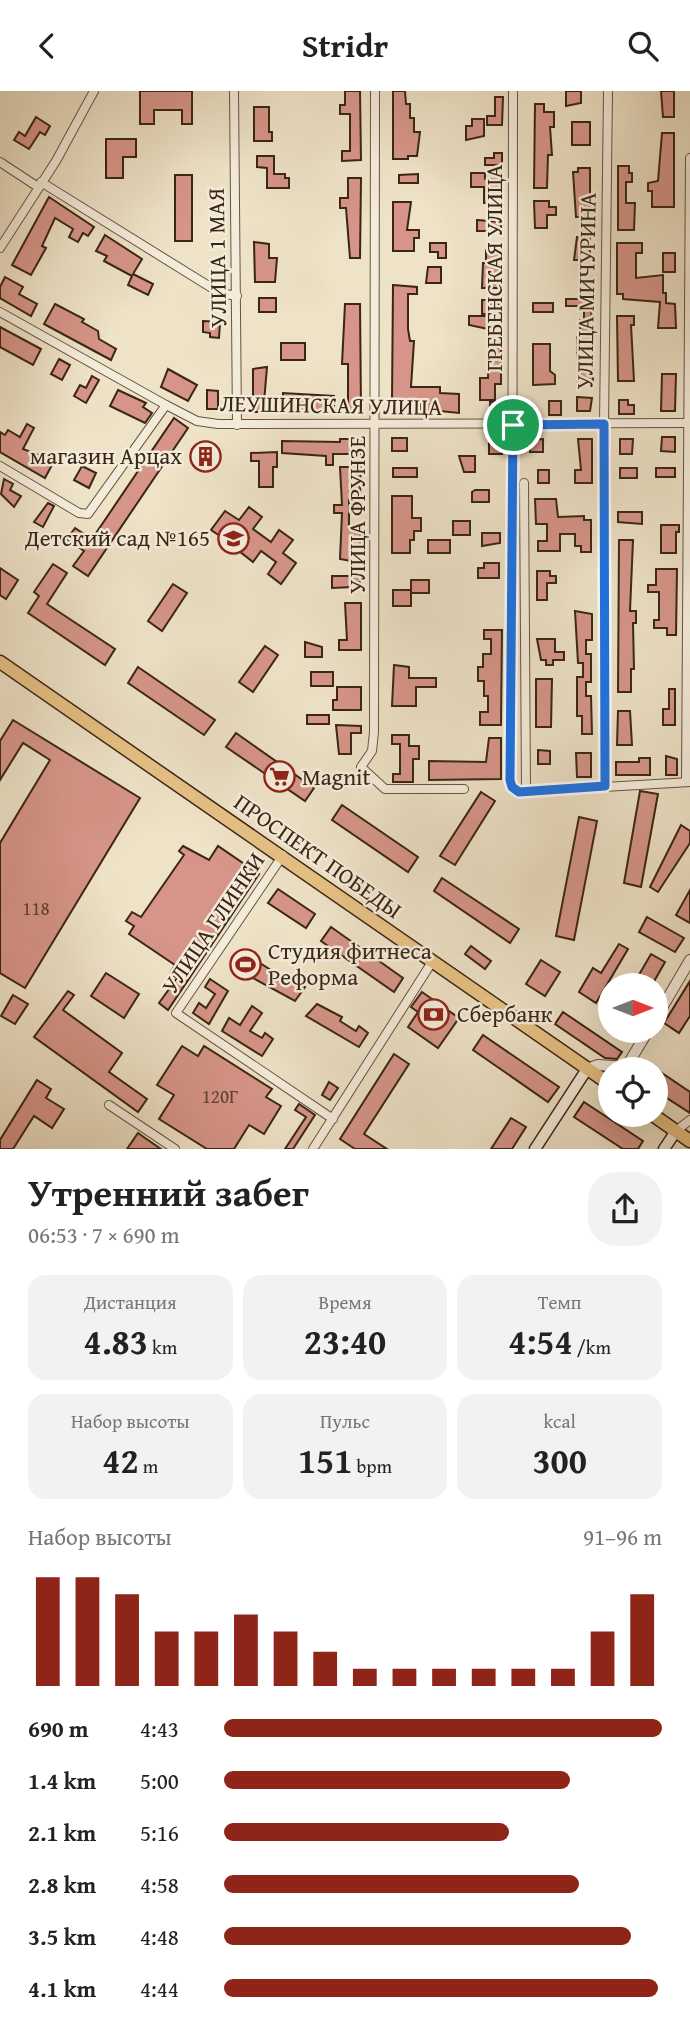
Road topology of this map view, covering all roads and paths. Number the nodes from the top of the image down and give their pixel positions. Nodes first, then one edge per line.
1 (94, 91) edge
2 (234, 91) edge
3 (375, 91) edge
4 (513, 91) edge
5 (608, 91) edge
6 (690, 158) edge
7 (0, 162) edge
8 (40, 184) junction
9 (0, 248) edge
10 (237, 296) junction
11 (0, 312) edge
12 (166, 405) junction
13 (689, 423) edge
14 (604, 424) junction
15 (237, 425) junction
16 (513, 425) junction
17 (377, 426) junction
18 (0, 465) edge
19 (524, 483) dead end
20 (0, 662) edge
21 (688, 782) edge
22 (605, 786) junction
23 (464, 789) dead end
24 (526, 792) junction
25 (283, 855) junction
26 (690, 960) edge
27 (432, 962) junction
28 (668, 998) edge
29 (598, 1066) edge
30 (587, 1069) junction
31 (598, 1076) edge
32 (109, 1105) dead end
33 (332, 1119) junction
34 (690, 1120) edge
35 (668, 1125) edge
36 (676, 1131) junction
37 (690, 1141) edge
38 (175, 1149) edge
39 (313, 1149) edge
40 (535, 1149) edge
41 (664, 1149) edge

1 - 8 street
2 - 10 street, УЛИЦА 1 МАЯ
3 - 17 street, УЛИЦА ФРУНЗЕ
4 - 16 street, ГРЕБЕНСКАЯ УЛИЦА
5 - 14 street, УЛИЦА МИЧУРИНА
6 - 13 street
7 - 8 street
8 - 9 street
8 - 10 street
10 - 15 street, УЛИЦА 1 МАЯ
11 - 12 street, ЛЕУШИНСКАЯ УЛИЦА
12 - 15 street, ЛЕУШИНСКАЯ УЛИЦА
12 - 18 street
13 - 14 street, ЛЕУШИНСКАЯ УЛИЦА
13 - 21 street
14 - 16 street, ЛЕУШИНСКАЯ УЛИЦА
14 - 22 street, УЛИЦА МИЧУРИНА
15 - 17 street, ЛЕУШИНСКАЯ УЛИЦА
16 - 17 street, ЛЕУШИНСКАЯ УЛИЦА
16 - 24 street, ГРЕБЕНСКАЯ УЛИЦА
17 - 23 street, УЛИЦА ФРУНЗЕ
19 - 24 street
20 - 25 main road, ПРОСПЕКТ ПОБЕДЫ
21 - 22 street
22 - 24 street
25 - 27 main road, ПРОСПЕКТ ПОБЕДЫ
25 - 33 street, УЛИЦА ГЛИНКИ
26 - 28 street
27 - 30 main road, ПРОСПЕКТ ПОБЕДЫ
27 - 33 street
29 - 30 street
30 - 31 main road, ПРОСПЕКТ ПОБЕДЫ
30 - 40 main road
32 - 38 street
33 - 39 street
34 - 36 street
35 - 36 main road
36 - 37 main road
36 - 41 main road

